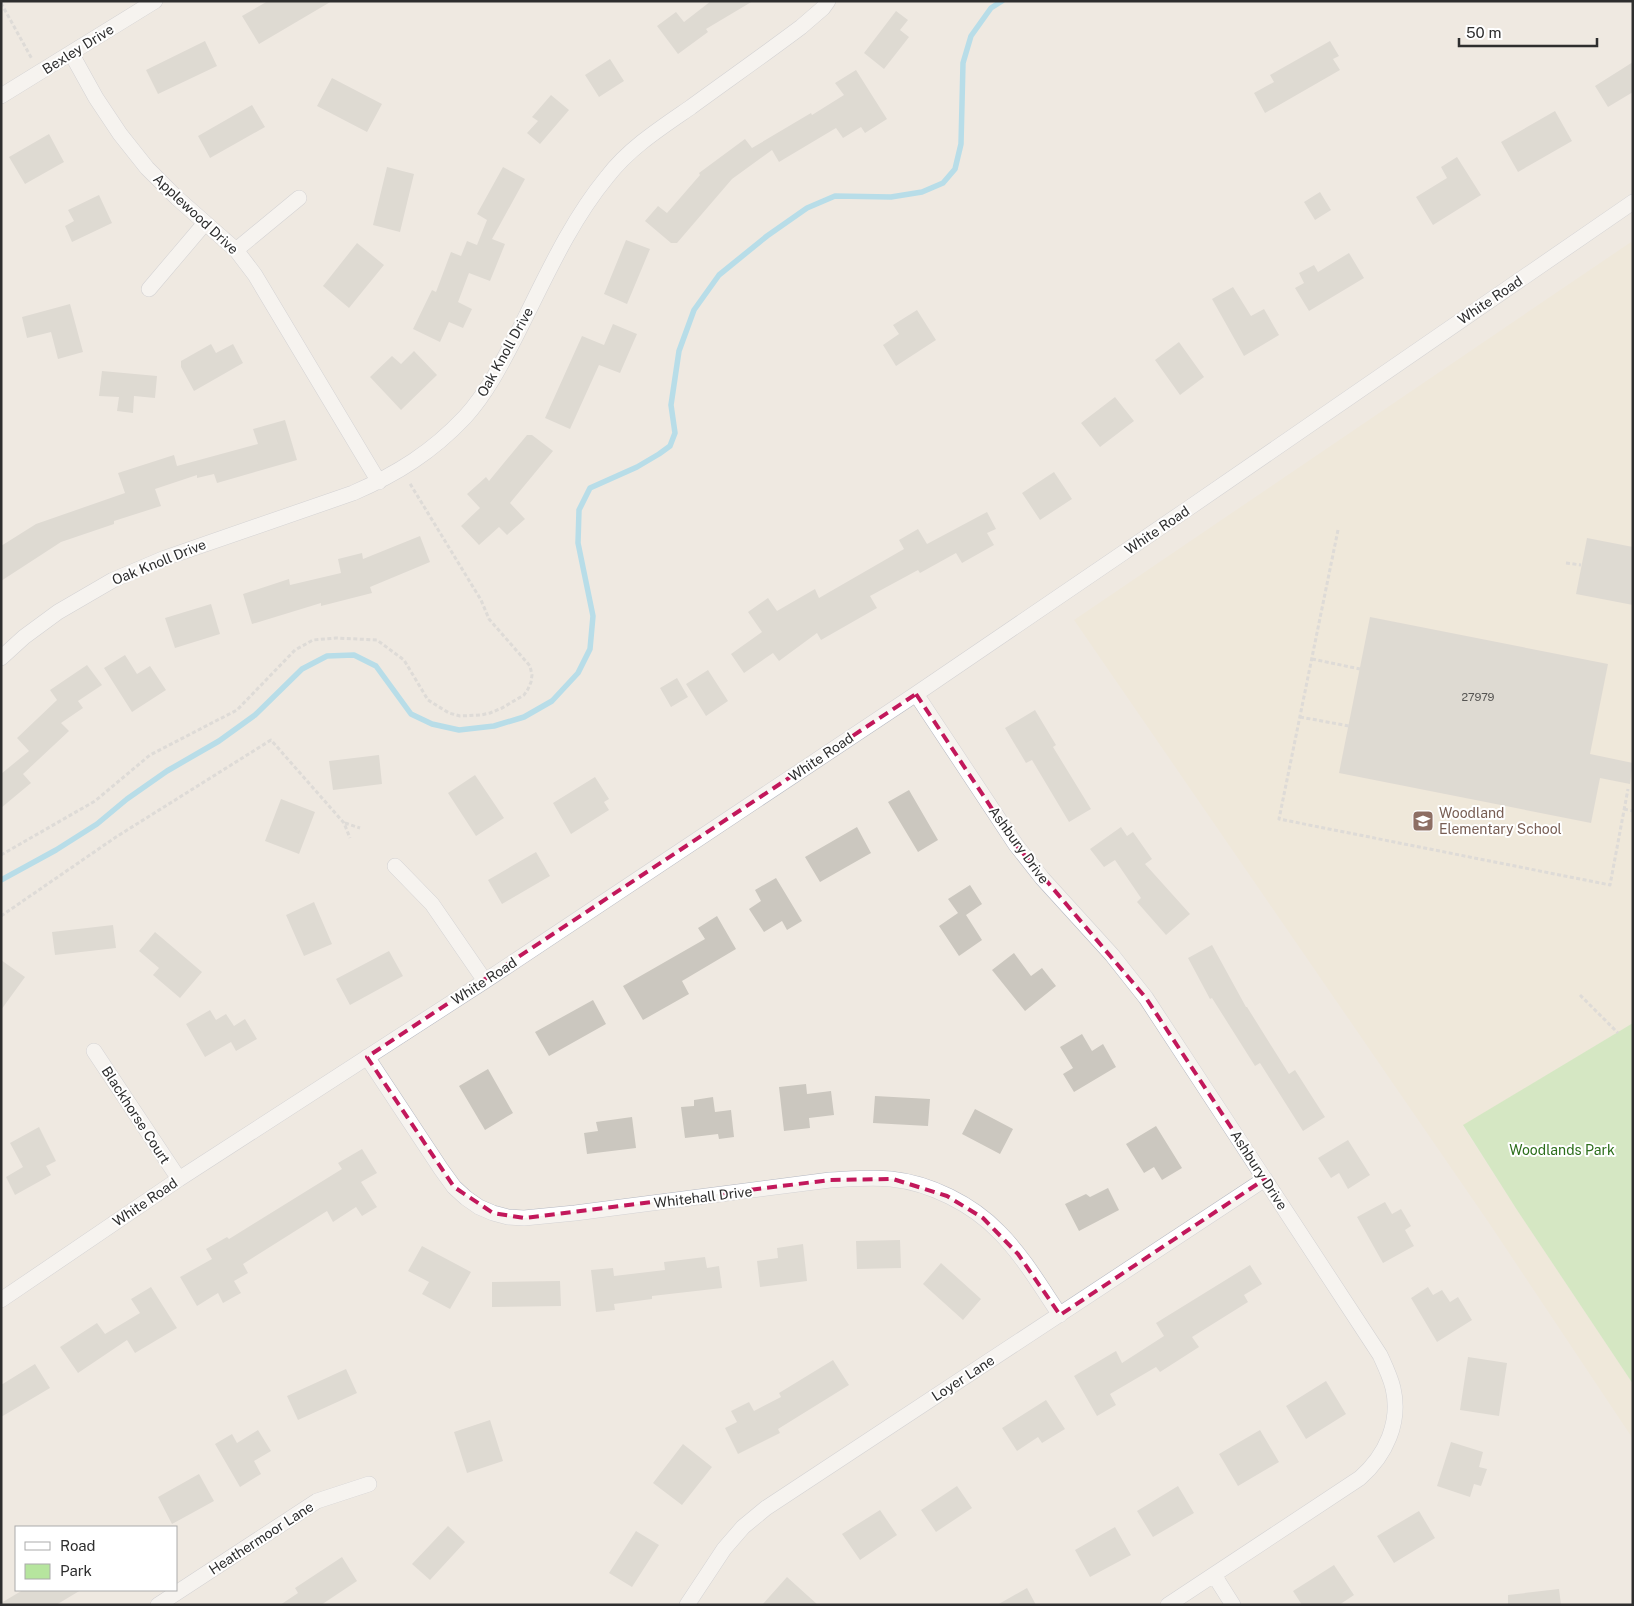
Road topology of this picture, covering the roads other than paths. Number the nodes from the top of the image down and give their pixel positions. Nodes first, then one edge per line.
1 (155, 1) edge
2 (828, 1) edge
3 (71, 53) junction
4 (1, 96) edge
5 (299, 198) dead end
6 (1633, 202) edge
7 (205, 223) junction
8 (236, 250) junction
9 (149, 289) dead end
10 (379, 482) junction
11 (1, 658) edge
12 (916, 694) junction
13 (395, 866) dead end
14 (485, 981) junction
15 (94, 1051) dead end
16 (367, 1057) junction
17 (179, 1179) junction
18 (1265, 1179) junction
19 (1, 1300) edge
20 (1060, 1315) junction
21 (369, 1484) dead end
22 (1214, 1575) junction
23 (158, 1605) edge
24 (687, 1605) edge
25 (1168, 1605) edge
26 (1233, 1605) edge

1 - 3 street, Bexley Drive
2 - 10 street, Oak Knoll Drive
3 - 4 street, Bexley Drive
3 - 7 street, Applewood Drive
5 - 8 street
6 - 12 street, White Road
7 - 8 street, Applewood Drive
7 - 9 street
8 - 10 street, Applewood Drive
10 - 11 street, Oak Knoll Drive
12 - 14 street, White Road
12 - 18 street, Ashbury Drive
13 - 14 street
14 - 16 street, White Road
15 - 17 street, Blackhorse Court
16 - 17 street, White Road
16 - 20 street, Whitehall Drive
17 - 19 street, White Road
18 - 20 street, Loyer Lane
18 - 22 street, Ashbury Drive
20 - 24 street, Loyer Lane
21 - 23 street, Heathermoor Lane
22 - 25 street, Ashbury Drive
22 - 26 street

